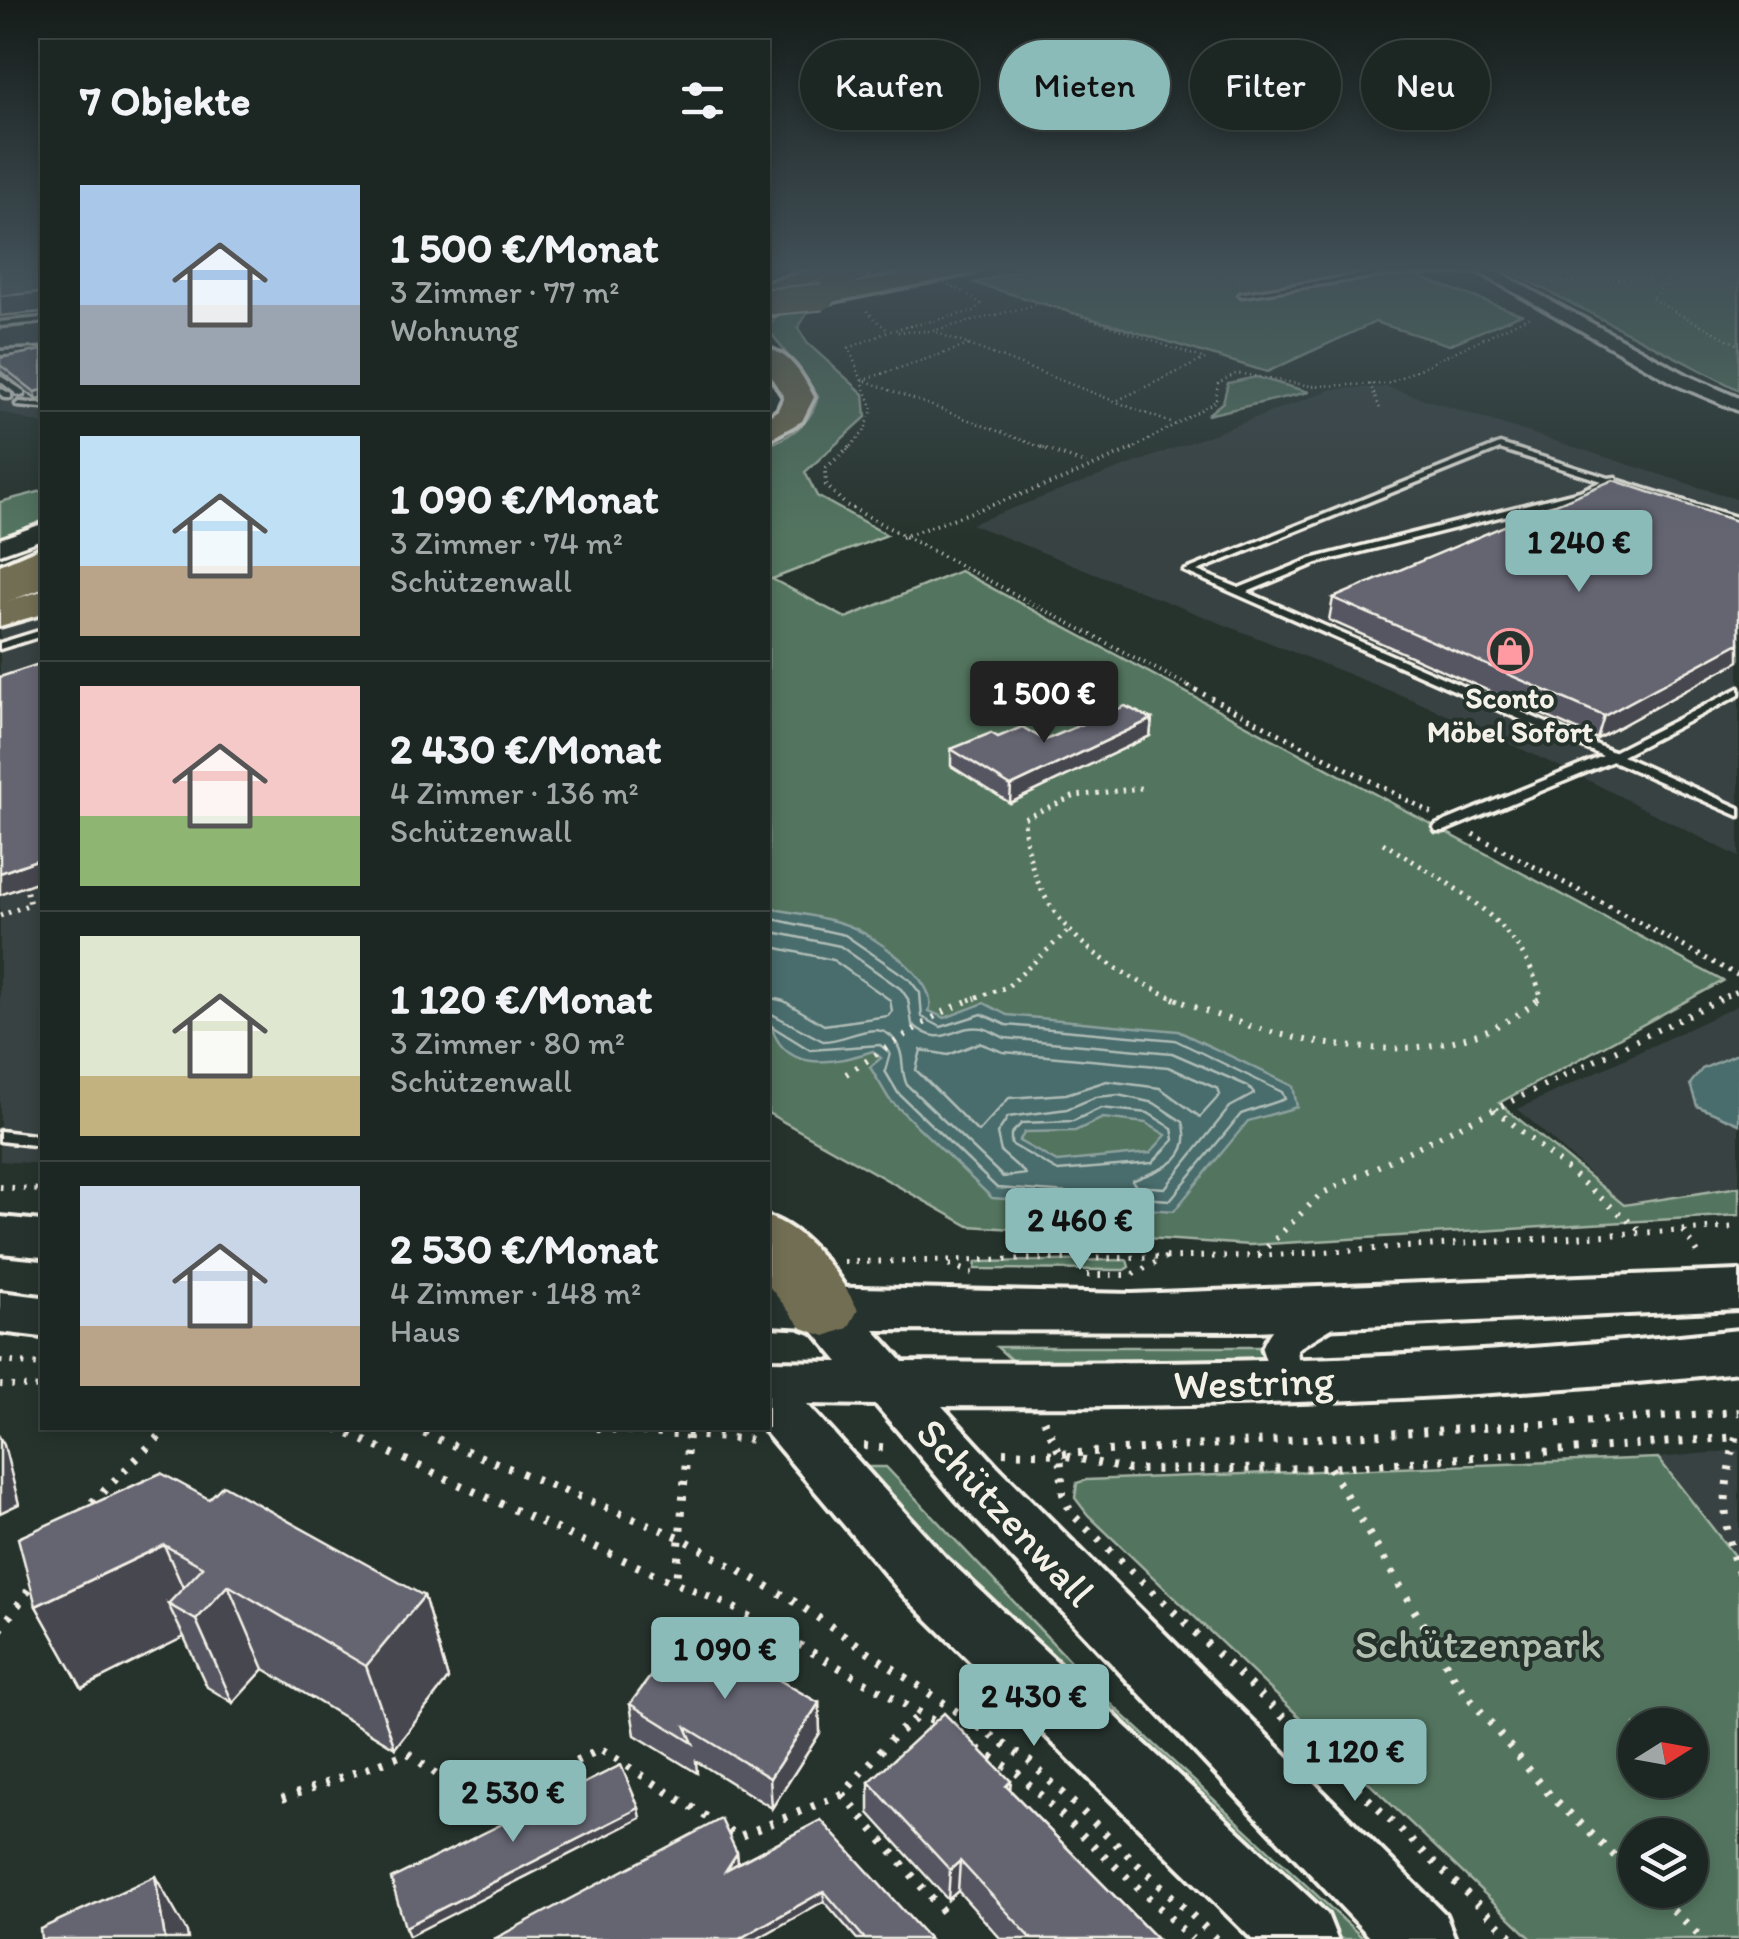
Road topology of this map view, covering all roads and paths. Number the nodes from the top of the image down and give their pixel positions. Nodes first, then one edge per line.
1 (851, 356) edge
2 (934, 356) edge
3 (999, 356) edge
4 (1198, 356) edge
5 (1445, 356) edge
6 (1639, 356) edge
7 (770, 358) edge
8 (863, 380) junction
9 (1370, 384) junction
10 (1118, 400) dead end
11 (20, 404) dead end
12 (40, 404) edge
13 (1739, 405) edge
14 (1382, 410) dead end
15 (1179, 426) junction
16 (770, 430) edge
17 (1086, 464) dead end
18 (1613, 479) junction
19 (1739, 521) edge
20 (40, 535) edge
21 (902, 537) junction
22 (20, 570) edge
23 (1239, 592) junction
24 (40, 603) edge
25 (0, 615) edge
26 (40, 633) edge
27 (0, 646) edge
28 (1739, 691) edge
29 (1614, 756) junction
30 (1141, 788) dead end
31 (1739, 812) edge
32 (1446, 825) junction
33 (1382, 843) dead end
34 (25, 885) dead end
35 (0, 916) edge
36 (1068, 930) junction
37 (1739, 976) edge
38 (1739, 990) edge
39 (846, 1074) dead end
40 (1494, 1109) junction
41 (0, 1136) edge
42 (40, 1141) edge
43 (0, 1186) edge
44 (40, 1190) edge
45 (1739, 1227) edge
46 (1684, 1231) junction
47 (1644, 1234) junction
48 (0, 1236) edge
49 (40, 1239) edge
50 (1170, 1256) junction
51 (1256, 1256) junction
52 (946, 1264) junction
53 (977, 1275) dead end
54 (1073, 1275) dead end
55 (1722, 1277) edge
56 (786, 1279) edge
57 (0, 1312) edge
58 (1334, 1312) junction
59 (40, 1318) edge
60 (1739, 1351) edge
61 (0, 1361) edge
62 (40, 1365) edge
63 (1332, 1381) junction
64 (770, 1382) edge
65 (887, 1384) junction
66 (0, 1385) edge
67 (40, 1388) edge
68 (770, 1400) edge
69 (1739, 1412) edge
70 (166, 1430) edge
71 (340, 1430) edge
72 (415, 1430) edge
73 (688, 1436) dead end
74 (1738, 1437) edge
75 (1060, 1454) junction
76 (1330, 1468) junction
77 (74, 1521) edge
78 (680, 1537) junction
79 (44, 1567) edge
80 (1739, 1572) edge
81 (676, 1583) junction
82 (0, 1630) edge
83 (922, 1714) junction
84 (954, 1733) edge
85 (970, 1743) edge
86 (843, 1794) junction
87 (282, 1799) dead end
88 (1618, 1859) edge
89 (1670, 1908) edge
90 (942, 1912) dead end
91 (1192, 1939) edge
92 (1217, 1939) edge
93 (1302, 1939) edge
94 (1420, 1939) edge
95 (1514, 1939) edge
96 (1703, 1939) edge

1 - 8 path
2 - 8 path
3 - 15 path
4 - 10 path
5 - 9 path
6 - 13 street
7 - 16 highway
8 - 17 path
8 - 21 path
9 - 14 path
9 - 15 path
11 - 12 lane
15 - 21 path
18 - 19 lane
18 - 23 lane
18 - 23 lane
20 - 22 street
21 - 32 path
23 - 29 lane
24 - 25 highway
26 - 27 lane
28 - 29 lane
29 - 31 lane
29 - 32 lane
30 - 36 path
32 - 37 path
33 - 36 path
34 - 35 path
36 - 39 path
38 - 40 path
40 - 47 path
40 - 51 path
41 - 42 lane
43 - 44 path
45 - 46 path
46 - 47 path
46 - 55 path
47 - 51 path
48 - 49 main road
50 - 51 path
50 - 52 path
50 - 54 path
52 - 53 path
52 - 56 path
55 - 58 main road, Westring
56 - 58 main road, Westring
56 - 65 main road, Schützenwall
57 - 59 main road
58 - 63 street
60 - 63 main road, Westring
61 - 62 path
63 - 65 main road, Westring
64 - 65 main road, Westring
65 - 94 main road, Schützenwall
66 - 67 path
68 - 93 main road
69 - 75 path
70 - 77 path
71 - 81 path
72 - 78 path
73 - 78 path
74 - 76 path
74 - 80 path
75 - 76 path
75 - 95 path
76 - 88 path
78 - 81 path
78 - 92 path
79 - 82 path
81 - 83 path
83 - 84 path
83 - 86 path
85 - 91 path
86 - 87 path
86 - 90 path
89 - 96 path

